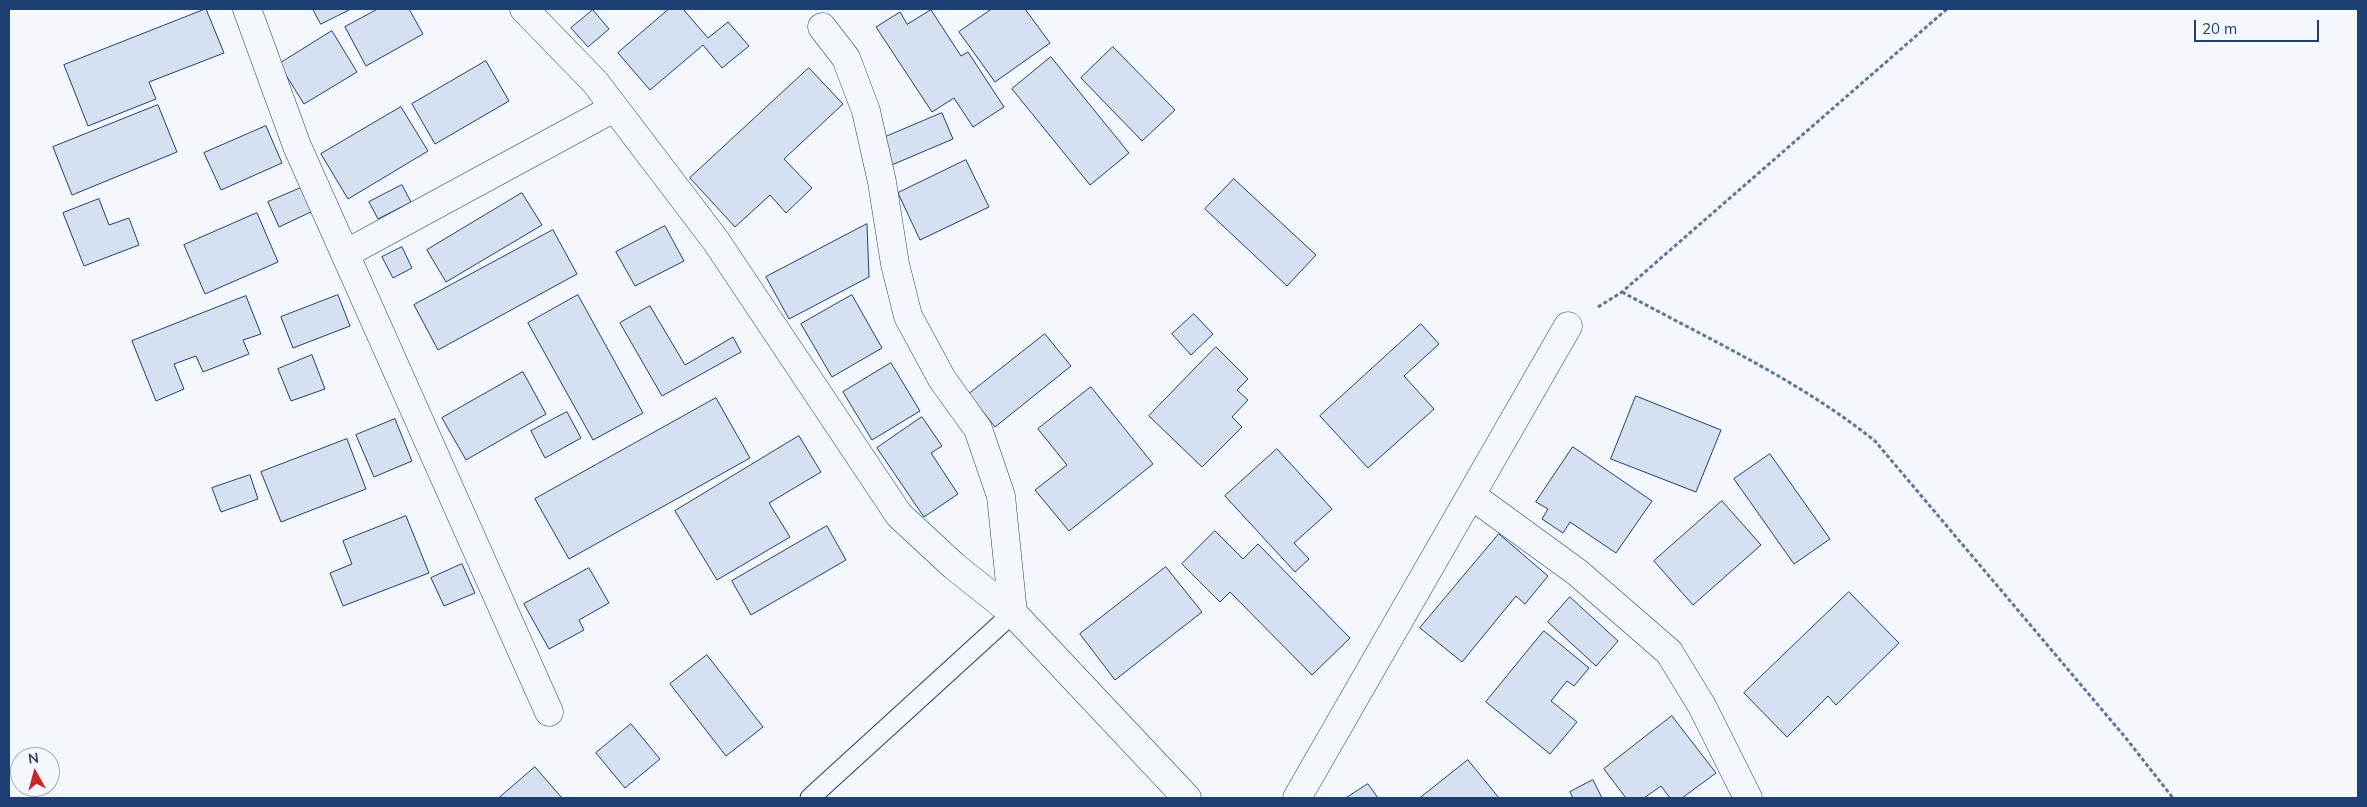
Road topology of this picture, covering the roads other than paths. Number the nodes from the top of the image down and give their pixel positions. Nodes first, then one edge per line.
1 (247, 9) edge
2 (524, 9) edge
3 (822, 27) dead end
4 (614, 108) junction
5 (345, 254) junction
6 (1568, 326) road end
7 (1470, 495) junction
8 (1013, 613) junction
9 (549, 712) dead end
10 (810, 798) edge
11 (1187, 798) edge
12 (1296, 798) edge
13 (1748, 798) edge

1 - 5 street
2 - 4 street
3 - 8 street
4 - 5 street
4 - 8 street
5 - 9 street
6 - 7 street
7 - 12 street
7 - 13 street
8 - 10 lane
8 - 11 street

